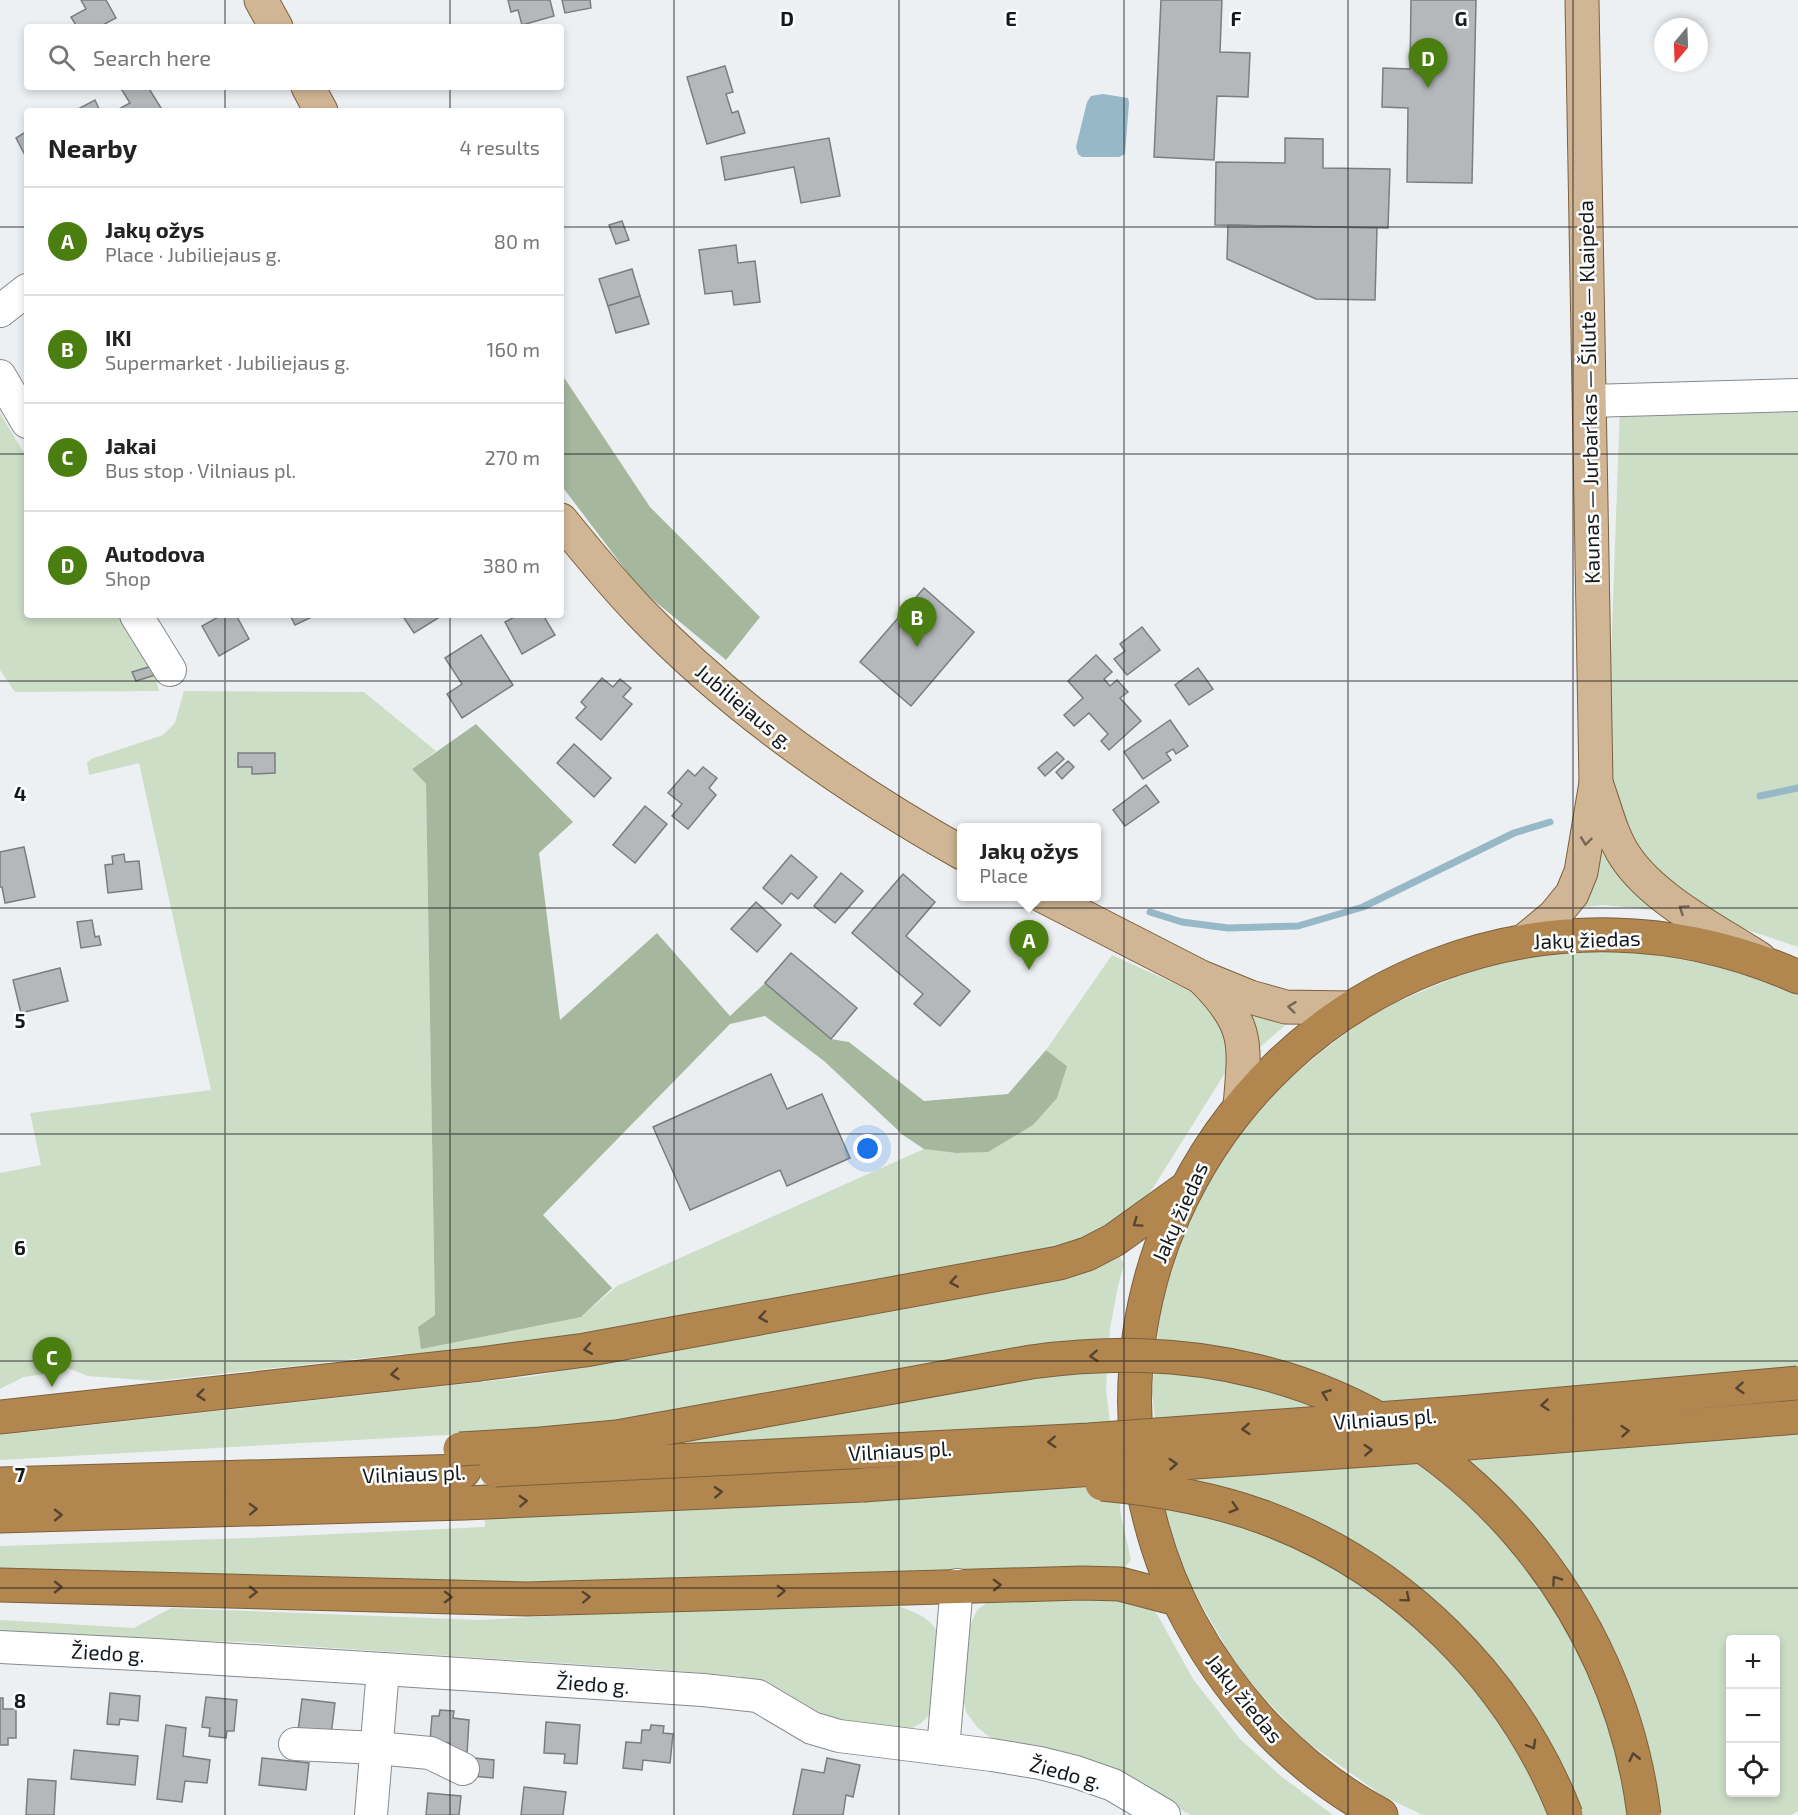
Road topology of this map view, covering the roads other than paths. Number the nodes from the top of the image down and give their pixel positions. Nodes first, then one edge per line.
1 (261, 0) edge
2 (1582, 0) edge
3 (274, 24) edge
4 (310, 90) edge
5 (318, 108) edge
6 (24, 292) edge
7 (0, 310) edge
8 (0, 376) edge
9 (1798, 395) edge
10 (1588, 401) junction
11 (24, 417) edge
12 (564, 523) edge
13 (138, 618) edge
14 (170, 670) dead end
15 (1596, 783) junction
16 (957, 850) edge
17 (1051, 901) edge
18 (1524, 940) junction
19 (1767, 963) junction
20 (1201, 977) junction
21 (1798, 977) edge
22 (1350, 1008) junction
23 (1240, 1106) junction
24 (1185, 1190) junction
25 (1798, 1383) edge
26 (149, 1401) junction
27 (0, 1406) edge
28 (0, 1417) edge
29 (1798, 1417) edge
30 (462, 1460) junction
31 (0, 1467) edge
32 (0, 1484) edge
33 (863, 1485) junction
34 (0, 1516) edge
35 (0, 1585) edge
36 (957, 1586) junction
37 (1177, 1599) junction
38 (0, 1647) edge
39 (383, 1669) junction
40 (295, 1744) dead end
41 (376, 1748) junction
42 (943, 1749) junction
43 (463, 1769) dead end
44 (371, 1815) edge
45 (1164, 1815) edge
46 (1381, 1815) edge
47 (1566, 1815) edge
48 (1644, 1815) edge

1 - 3 main road
2 - 10 main road, Kaunas — Jurbarkas — Šilutė — Klaipėda
4 - 5 main road
6 - 7 street
8 - 11 street
9 - 10 street
10 - 15 main road, Kaunas — Jurbarkas — Šilutė — Klaipėda
12 - 16 main road, Jubiliejaus g.
13 - 14 street
15 -> 18 main road
19 -> 15 main road
17 - 20 main road
18 - 19 highway, Jakų žiedas
18 - 22 highway, Jakų žiedas
19 - 21 highway, Jakų žiedas
22 -> 20 main road
20 - 23 main road
22 - 23 highway, Jakų žiedas
23 - 24 highway, Jakų žiedas
24 -> 26 highway
24 - 37 highway, Jakų žiedas
25 -> 30 highway, Vilniaus pl., bridge
26 - 27 street
26 - 28 highway
33 -> 29 highway, Vilniaus pl., bridge
30 - 31 highway
30 - 32 highway, Vilniaus pl.
48 -> 30 highway, bridge
34 -> 33 highway, Vilniaus pl.
33 -> 47 highway, bridge
35 -> 36 highway
36 -> 37 highway
36 - 42 street
37 - 46 highway, Jakų žiedas
38 - 39 street, Žiedo g.
39 - 41 street
39 - 42 street, Žiedo g.
40 - 41 street
41 - 43 street
41 - 44 street
42 - 45 street, Žiedo g.

